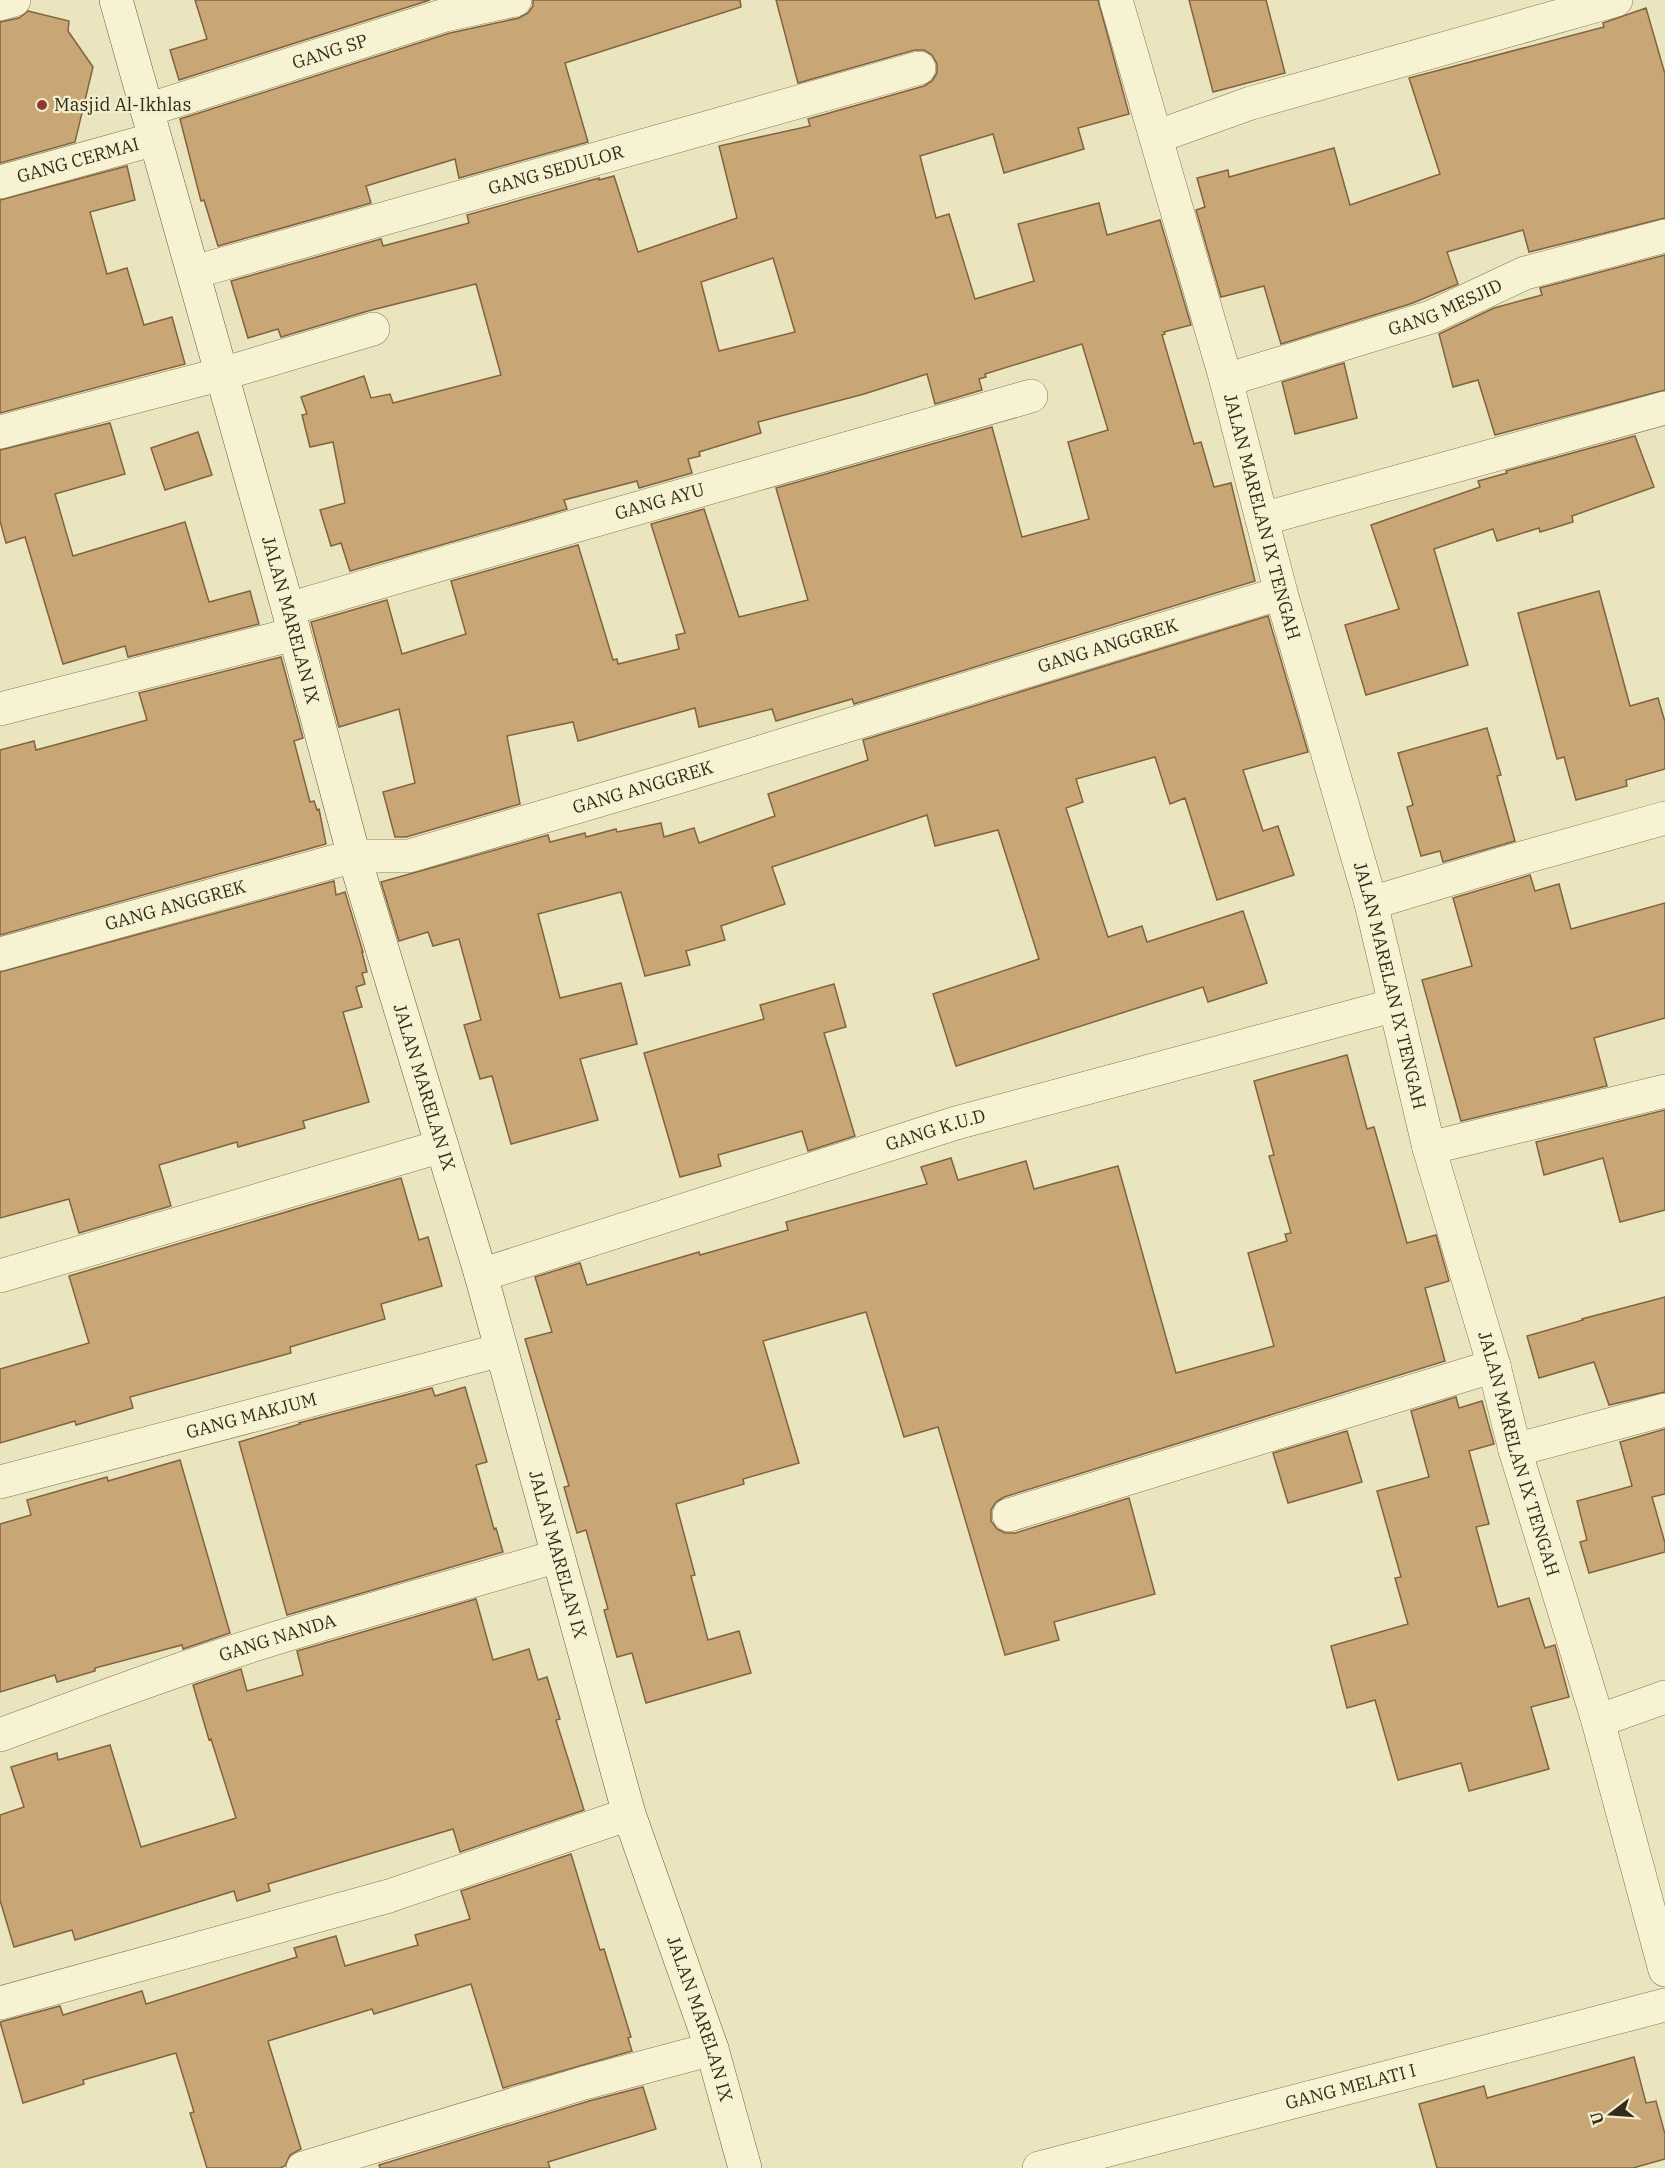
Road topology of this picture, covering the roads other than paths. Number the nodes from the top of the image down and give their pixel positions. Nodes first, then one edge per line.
1 (15, 0) edge
2 (116, 0) edge
3 (515, 0) edge
4 (1116, 0) edge
5 (1616, 0) edge
6 (0, 4) edge
7 (919, 68) dead end
8 (152, 125) junction
9 (1156, 137) junction
10 (0, 182) edge
11 (1665, 236) edge
12 (194, 272) junction
13 (373, 329) dead end
14 (222, 374) junction
15 (1226, 380) junction
16 (1031, 396) dead end
17 (1665, 408) edge
18 (0, 432) edge
19 (1262, 519) junction
20 (1281, 593) junction
21 (291, 621) junction
22 (0, 709) edge
23 (1665, 818) edge
24 (354, 856) junction
25 (1371, 903) junction
26 (0, 954) edge
27 (1395, 1005) junction
28 (1665, 1091) edge
29 (442, 1146) junction
30 (1429, 1148) junction
31 (481, 1275) junction
32 (0, 1276) edge
33 (501, 1350) junction
34 (1494, 1366) junction
35 (1665, 1410) edge
36 (1515, 1450) junction
37 (0, 1482) edge
38 (1009, 1515) dead end
39 (558, 1556) junction
40 (1665, 1697) edge
41 (1598, 1721) junction
42 (0, 1735) edge
43 (629, 1814) junction
44 (1659, 1915) edge
45 (1665, 1970) edge
46 (0, 2003) edge
47 (1665, 2005) edge
48 (712, 2049) junction
49 (303, 2168) edge
50 (745, 2168) edge
51 (1039, 2168) edge

1 - 6 street
2 - 8 street, JALAN MARELAN IX
3 - 8 street, GANG SP
4 - 9 street, JALAN MARELAN IX TENGAH
5 - 9 street
7 - 12 street, GANG SEDULOR
8 - 10 street, GANG CERMAI
8 - 12 street, JALAN MARELAN IX
9 - 15 street, JALAN MARELAN IX TENGAH
11 - 15 street, GANG MESJID
12 - 14 street, JALAN MARELAN IX
13 - 14 street
14 - 18 street
14 - 21 street, JALAN MARELAN IX
15 - 19 street, JALAN MARELAN IX TENGAH
16 - 21 street, GANG AYU
17 - 19 street
19 - 20 street, JALAN MARELAN IX TENGAH
20 - 24 street, GANG ANGGREK
20 - 25 street, JALAN MARELAN IX TENGAH
21 - 22 street, GANG AYU
21 - 24 street, JALAN MARELAN IX
23 - 25 street
24 - 26 street, GANG ANGGREK
24 - 29 street, JALAN MARELAN IX
25 - 27 street, JALAN MARELAN IX TENGAH
27 - 30 street, JALAN MARELAN IX TENGAH
27 - 31 street, GANG K.U.D
28 - 30 street
29 - 31 street, JALAN MARELAN IX
29 - 32 street
30 - 34 street, JALAN MARELAN IX TENGAH
31 - 33 street, JALAN MARELAN IX
33 - 37 street, GANG MAKJUM
33 - 39 street, JALAN MARELAN IX
34 - 36 street, JALAN MARELAN IX TENGAH
34 - 38 street
35 - 36 street
36 - 41 street, JALAN MARELAN IX TENGAH
39 - 42 street, GANG NANDA
39 - 43 street, JALAN MARELAN IX
40 - 41 street
41 - 44 street, JALAN MARELAN IX TENGAH
43 - 46 street
43 - 48 street, JALAN MARELAN IX
44 - 45 street, JALAN MARELAN IX TENGAH
47 - 51 street, GANG MELATI I
48 - 49 street
48 - 50 street, JALAN MARELAN IX

